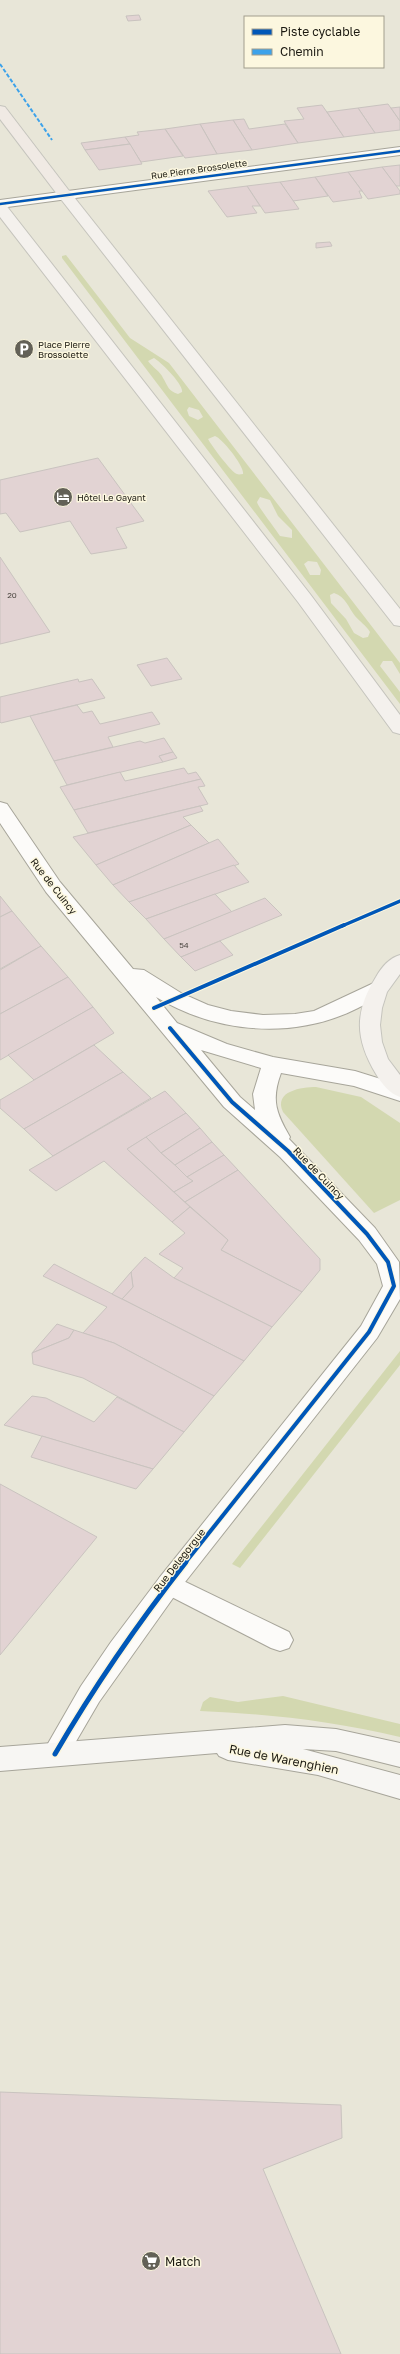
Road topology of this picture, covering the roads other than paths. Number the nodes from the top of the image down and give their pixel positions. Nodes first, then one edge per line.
1 (0, 110) edge
2 (400, 151) edge
3 (66, 195) junction
4 (0, 205) edge
5 (400, 621) edge
6 (400, 728) edge
7 (0, 808) edge
8 (115, 959) junction
9 (400, 962) edge
10 (378, 988) junction
11 (170, 1028) junction
12 (273, 1064) junction
13 (400, 1088) edge
14 (400, 1093) edge
15 (288, 1151) junction
16 (394, 1286) joint
17 (169, 1584) junction
18 (280, 1640) dead end
19 (190, 1742) junction
20 (55, 1754) junction
21 (400, 1756) edge
22 (0, 1760) edge
23 (400, 1787) edge

1 - 3 highway
2 - 3 street, Rue Pierre Brossolette
3 - 4 street, Rue Pierre Brossolette
3 - 5 main road
4 - 6 main road
7 - 8 street, Rue de Cuincy
8 - 10 street, Rue de Cuincy
8 - 11 street, Rue de Cuincy
9 - 10 main road
10 - 13 main road
11 - 12 street, Rue de Cuincy
11 - 15 street, Rue de Cuincy
12 - 14 street, Rue de Cuincy
12 - 15 street, Rue de Cuincy
15 - 16 street, Rue de Cuincy
16 - 17 street, Rue Delegorgue
17 - 18 street
17 - 20 street, Rue Delegorgue
19 - 20 main road, Rue de Warenghien
19 - 21 main road, Rue de Warenghien
19 - 23 main road, Rue de Warenghien
20 - 22 main road, Rue de Warenghien

